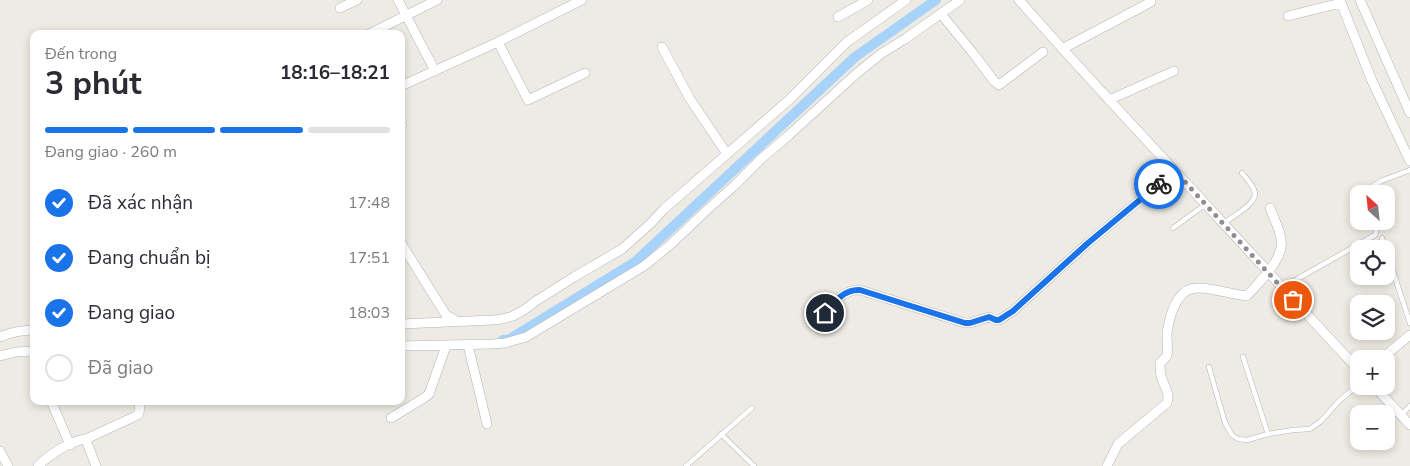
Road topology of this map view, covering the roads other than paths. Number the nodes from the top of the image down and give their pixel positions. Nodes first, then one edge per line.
1 (357, 0) edge
2 (398, 0) edge
3 (437, 0) edge
4 (582, 0) edge
5 (868, 0) edge
6 (906, 0) edge
7 (960, 0) edge
8 (1019, 0) edge
9 (1360, 0) edge
10 (1152, 2) dead end
11 (1340, 2) edge
12 (340, 8) dead end
13 (941, 14) junction
14 (406, 16) junction
15 (1288, 16) dead end
16 (838, 17) dead end
17 (377, 30) edge
18 (498, 42) junction
19 (662, 47) dead end
20 (1062, 49) junction
21 (1043, 52) dead end
22 (435, 71) junction
23 (1174, 71) dead end
24 (585, 73) dead end
25 (405, 84) edge
26 (1406, 94) edge
27 (1109, 100) junction
28 (1410, 113) edge
29 (727, 154) junction
30 (1410, 161) edge
31 (1410, 170) edge
32 (1175, 171) junction
33 (1242, 173) dead end
34 (1375, 185) edge
35 (1206, 204) junction
36 (1270, 208) dead end
37 (1224, 223) junction
38 (1173, 228) dead end
39 (1376, 230) edge
40 (405, 249) edge
41 (1268, 272) junction
42 (1395, 277) edge
43 (1282, 287) junction
44 (825, 313) dead end
45 (457, 321) junction
46 (1410, 323) edge
47 (405, 324) edge
48 (30, 330) edge
49 (1410, 335) edge
50 (0, 337) edge
51 (468, 345) junction
52 (405, 346) edge
53 (446, 346) junction
54 (1392, 350) edge
55 (30, 351) edge
56 (0, 356) edge
57 (1244, 357) dead end
58 (1350, 360) edge
59 (1208, 367) dead end
60 (1350, 392) edge
61 (1382, 395) edge
62 (53, 405) edge
63 (139, 405) edge
64 (1410, 406) edge
65 (752, 408) dead end
66 (1400, 414) junction
67 (391, 418) dead end
68 (487, 424) dead end
69 (1410, 425) edge
70 (721, 434) junction
71 (1268, 434) junction
72 (86, 439) junction
73 (70, 445) junction
74 (0, 451) edge
75 (8, 466) edge
76 (38, 466) edge
77 (96, 466) edge
78 (686, 466) edge
79 (754, 466) edge
80 (1107, 466) edge

1 - 12 street
2 - 14 street
3 - 14 street
4 - 18 street
5 - 16 street
6 - 29 street
7 - 13 street
8 - 20 street
9 - 26 street
10 - 20 street
11 - 15 street
11 - 30 street
13 - 21 street
13 - 51 street
14 - 17 street
14 - 22 street
18 - 22 street
18 - 24 street
19 - 29 street
20 - 27 street
22 - 25 street
23 - 27 street
26 - 28 street
27 - 32 street
29 - 45 street
31 - 34 lane
32 - 35 street
32 - 44 street
33 - 37 lane
35 - 37 street
35 - 38 lane
36 - 41 street
37 - 41 street
39 - 43 lane
40 - 45 street
41 - 43 street
41 - 80 street
42 - 46 lane
43 - 58 street
45 - 47 street
48 - 50 street
49 - 54 street
51 - 53 street
51 - 68 street
52 - 53 street
53 - 67 street
55 - 56 street
57 - 71 lane
59 - 71 lane
60 - 71 lane
61 - 66 street
62 - 73 street
63 - 72 street
64 - 66 lane
65 - 70 lane
66 - 69 street
70 - 78 lane
70 - 79 lane
72 - 73 street
72 - 77 street
73 - 76 street
74 - 75 street

